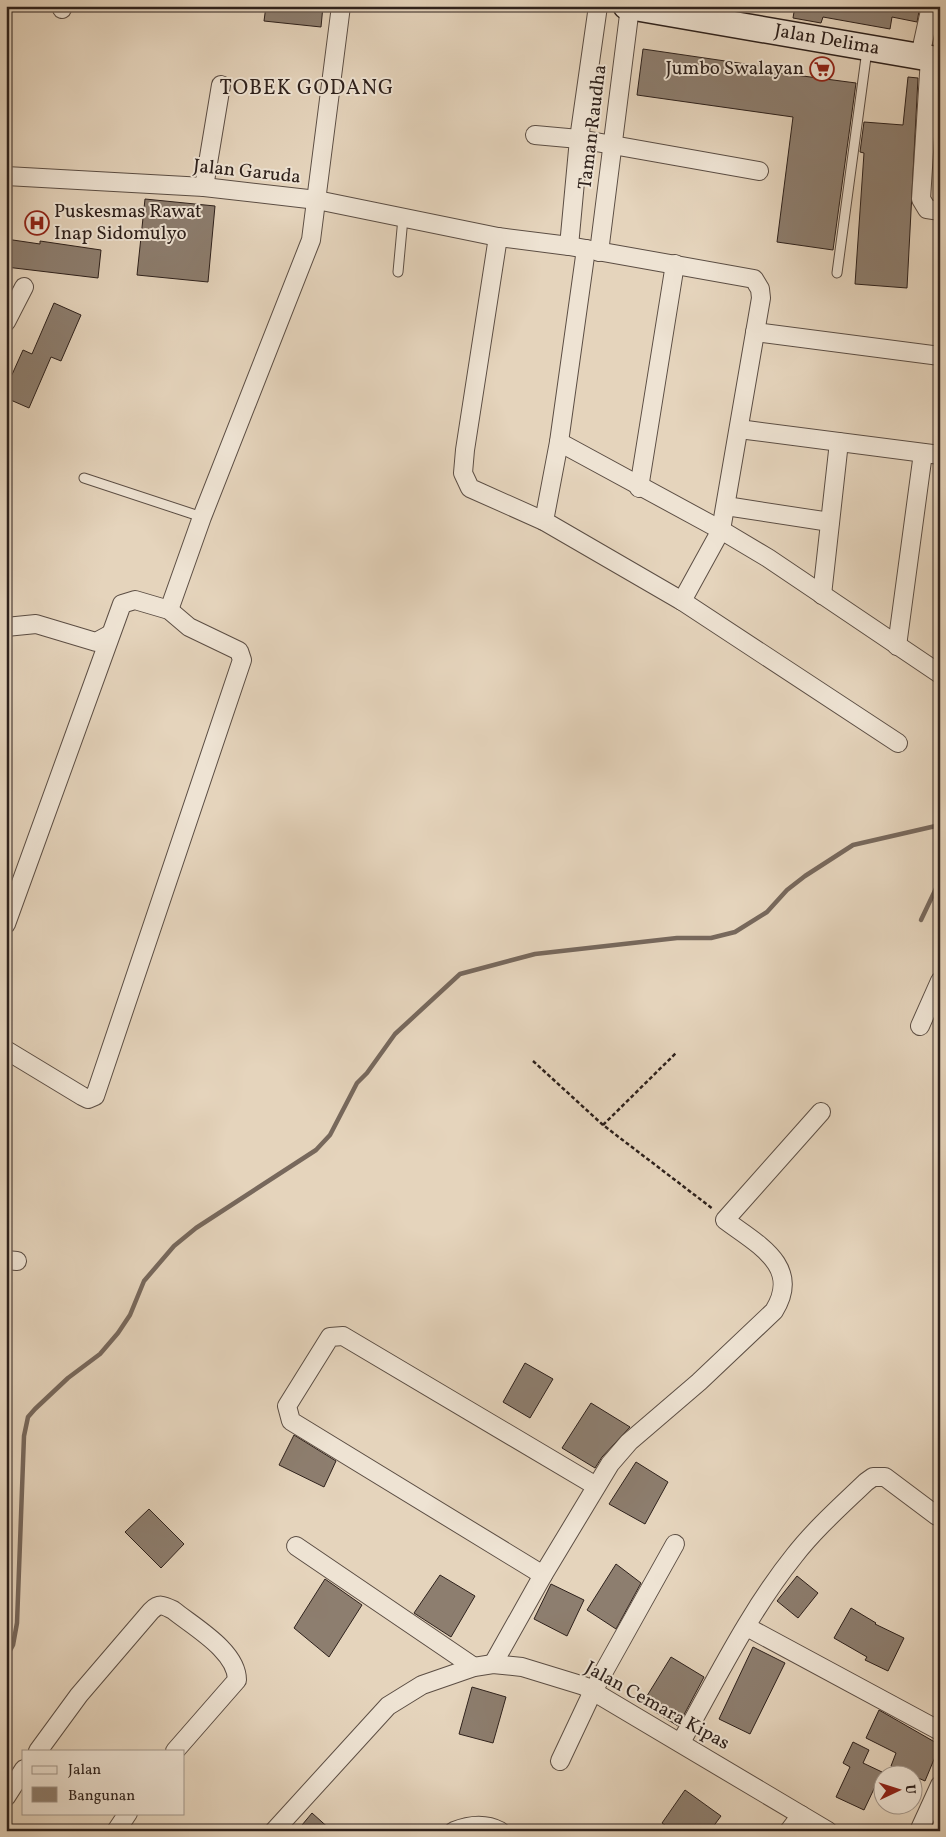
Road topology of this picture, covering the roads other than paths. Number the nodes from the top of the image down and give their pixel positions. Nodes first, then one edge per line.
1 (342, 6) edge
2 (598, 6) edge
3 (930, 6) edge
4 (628, 7) edge
5 (867, 47) junction
6 (930, 58) edge
7 (221, 85) dead end
8 (535, 135) dead end
9 (579, 139) junction
10 (612, 145) junction
11 (759, 171) dead end
12 (6, 176) edge
13 (204, 187) junction
14 (317, 200) junction
15 (940, 211) edge
16 (403, 218) junction
17 (498, 237) junction
18 (569, 246) junction
19 (592, 251) junction
20 (675, 264) junction
21 (398, 272) dead end
22 (837, 273) dead end
23 (24, 287) dead end
24 (6, 322) edge
25 (755, 332) junction
26 (940, 356) edge
27 (739, 429) junction
28 (559, 442) junction
29 (839, 442) junction
30 (931, 454) edge
31 (84, 478) dead end
32 (639, 488) junction
33 (726, 506) junction
34 (202, 517) junction
35 (544, 521) junction
36 (830, 522) junction
37 (721, 530) junction
38 (822, 595) junction
39 (682, 601) junction
40 (170, 610) junction
41 (6, 627) edge
42 (109, 635) junction
43 (897, 646) junction
44 (940, 674) edge
45 (898, 743) dead end
46 (6, 924) edge
47 (940, 981) edge
48 (920, 1026) dead end
49 (6, 1050) edge
50 (821, 1112) dead end
51 (596, 1486) junction
52 (937, 1516) dead end
53 (675, 1544) dead end
54 (296, 1546) dead end
55 (543, 1575) junction
56 (747, 1627) junction
57 (494, 1664) junction
58 (474, 1667) junction
59 (592, 1690) junction
60 (940, 1731) edge
61 (681, 1742) junction
62 (39, 1750) edge
63 (176, 1750) edge
64 (560, 1761) dead end
65 (22, 1772) edge
66 (940, 1784) edge
67 (6, 1796) edge
68 (127, 1814) edge
69 (801, 1815) junction
70 (116, 1831) edge
71 (274, 1831) edge
72 (454, 1831) edge
73 (500, 1831) edge
74 (789, 1831) edge
75 (828, 1831) edge
76 (920, 1831) edge

1 - 14 street, Jalan Garuda
2 - 9 street
3 - 6 street
4 - 5 main road, Jalan Delima
4 - 10 street, Taman Raudha
5 - 6 main road, Jalan Delima
5 - 22 lane
6 - 15 street
7 - 13 street
8 - 9 street
9 - 10 street
9 - 18 street
10 - 11 street
10 - 19 street, Taman Raudha
12 - 13 street, Jalan Garuda
13 - 14 street, Jalan Garuda
14 - 16 street
14 - 34 street
16 - 17 street
16 - 21 lane
17 - 18 street
17 - 35 street
18 - 19 street
19 - 20 street
19 - 28 street, Taman Raudha
20 - 25 street
20 - 32 street
23 - 24 street
25 - 26 street
25 - 27 street
27 - 29 street
27 - 33 street
28 - 32 street
28 - 35 street, Taman Raudha
29 - 30 street
29 - 36 street
30 - 43 street
31 - 34 lane
32 - 37 street
33 - 36 street
33 - 37 street
34 - 40 street
35 - 39 street
36 - 38 street
37 - 38 street
37 - 39 street
38 - 43 street
39 - 45 street
40 - 42 street
40 - 49 street
41 - 42 street
42 - 46 street
43 - 44 street
47 - 48 street
50 - 51 street
51 - 55 street
51 - 55 street
52 - 56 street
53 - 59 street
54 - 58 street
55 - 57 street
56 - 60 street
56 - 61 street
57 - 58 street, Jalan Cemara Kipas
57 - 59 street, Jalan Cemara Kipas
58 - 71 street, Jalan Cemara Kipas
59 - 61 street, Jalan Cemara Kipas
59 - 64 street
61 - 69 street, Jalan Cemara Kipas
62 - 63 street
65 - 67 street
66 - 76 street
68 - 70 street
69 - 74 street
69 - 75 street, Jalan Cemara Kipas
72 - 73 street

